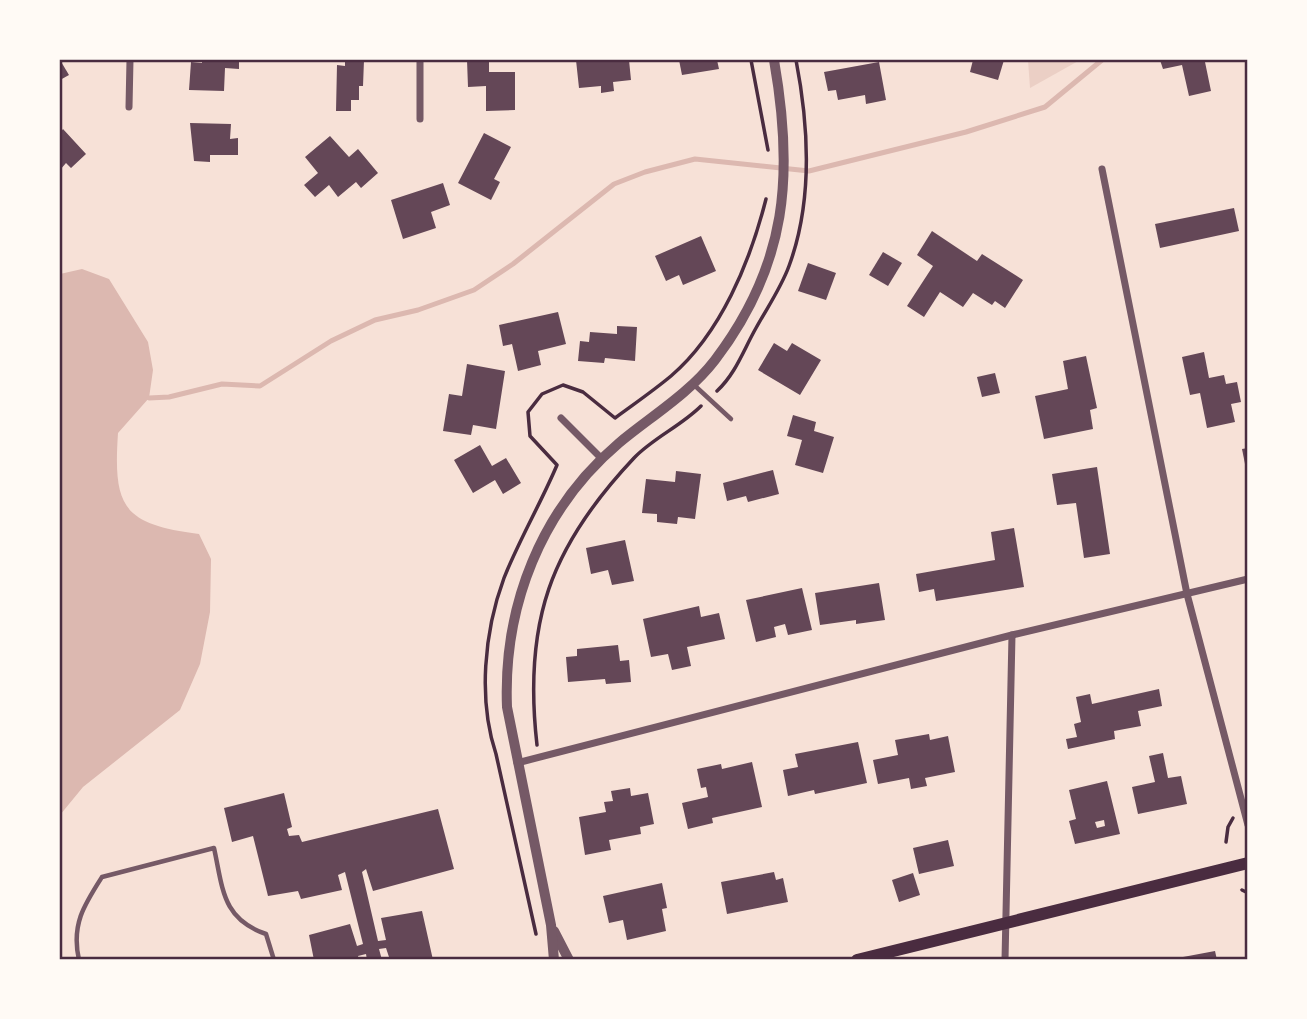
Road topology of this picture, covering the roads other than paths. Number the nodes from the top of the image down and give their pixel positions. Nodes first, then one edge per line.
1 (130, 60) edge
2 (420, 60) edge
3 (774, 60) edge
4 (129, 107) dead end
5 (419, 119) dead end
6 (1102, 169) dead end
7 (693, 383) junction
8 (561, 418) dead end
9 (731, 419) dead end
10 (602, 459) junction
11 (1248, 579) edge
12 (1187, 594) junction
13 (1012, 635) junction
14 (517, 763) junction
15 (1248, 825) edge
16 (1248, 863) edge
17 (1006, 924) junction
18 (551, 925) junction
19 (79, 960) edge
20 (274, 960) edge
21 (554, 960) edge
22 (569, 960) edge
23 (857, 960) edge
24 (1005, 960) edge

1 - 4 street
2 - 5 street
3 - 7 street
6 - 12 street
7 - 9 lane
7 - 10 street
8 - 10 street
10 - 14 street
11 - 12 street
12 - 13 street
12 - 15 street
13 - 14 street
13 - 17 street
14 - 18 street
16 - 17 main road
17 - 23 main road
17 - 24 street
18 - 21 street
18 - 22 street
19 - 20 lane

